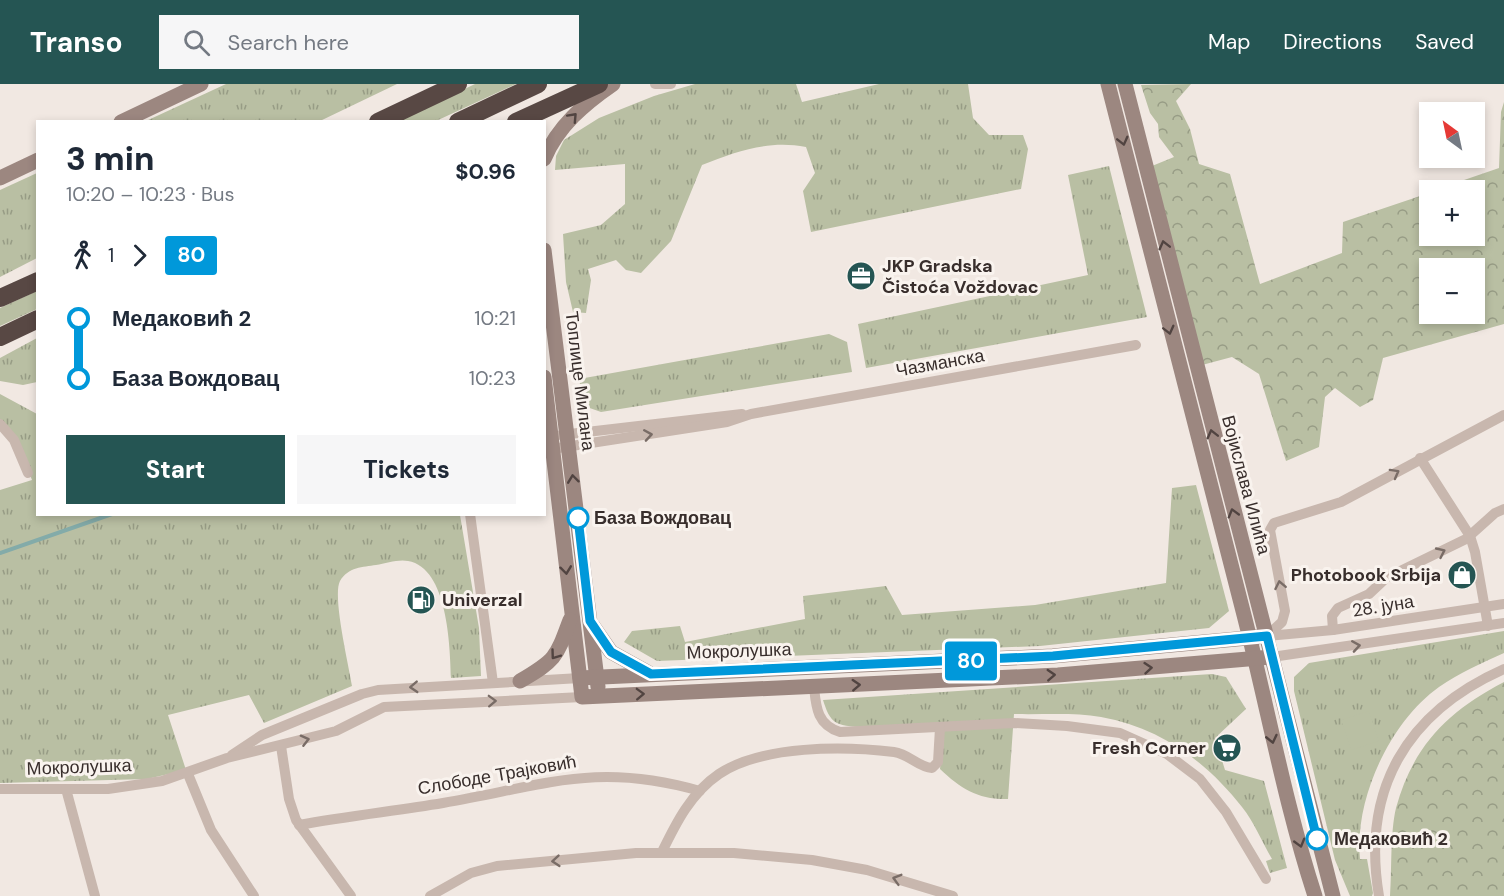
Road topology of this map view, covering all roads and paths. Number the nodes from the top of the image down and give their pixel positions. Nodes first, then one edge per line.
1 (201, 84) edge
2 (458, 84) edge
3 (538, 84) edge
4 (599, 84) edge
5 (613, 84) edge
6 (655, 84) edge
7 (671, 84) edge
8 (1108, 84) edge
9 (1125, 84) edge
10 (125, 120) edge
11 (382, 120) edge
12 (462, 120) edge
13 (520, 120) edge
14 (546, 155) edge
15 (36, 161) edge
16 (0, 178) edge
17 (546, 264) edge
18 (36, 282) edge
19 (0, 298) edge
20 (36, 320) edge
21 (0, 337) edge
22 (1136, 345) dead end
23 (546, 396) edge
24 (1504, 415) edge
25 (0, 424) edge
26 (568, 440) junction
27 (551, 442) junction
28 (1420, 458) junction
29 (28, 473) dead end
30 (1504, 509) edge
31 (470, 516) edge
32 (1470, 536) junction
33 (1504, 604) edge
34 (1485, 608) junction
35 (572, 614) junction
36 (590, 621) junction
37 (1504, 623) edge
38 (1488, 626) junction
39 (1333, 630) junction
40 (1267, 636) junction
41 (1250, 638) junction
42 (1272, 657) junction
43 (1254, 658) junction
44 (1504, 669) edge
45 (651, 674) junction
46 (597, 677) junction
47 (580, 678) junction
48 (520, 681) junction
49 (493, 683) junction
50 (814, 687) junction
51 (598, 696) junction
52 (582, 697) junction
53 (940, 728) junction
54 (281, 746) junction
55 (227, 758) junction
56 (188, 774) junction
57 (0, 789) edge
58 (66, 789) junction
59 (700, 792) junction
60 (299, 825) junction
61 (662, 852) junction
62 (1266, 879) dead end
63 (95, 896) edge
64 (254, 896) edge
65 (351, 896) edge
66 (430, 896) edge
67 (953, 896) edge
68 (1315, 896) edge
69 (1333, 896) edge
70 (1379, 896) edge

1 - 10 main road
2 - 11 highway
3 - 12 highway
4 - 13 highway
14 -> 5 main road
6 - 7 street
8 -> 41 main road, Војислава Илића
40 -> 9 main road, Војислава Илића
15 - 16 main road
17 - 26 main road, Топлице Милана
18 - 19 highway
20 - 21 highway
22 - 26 street, Чазманска
23 - 27 main road, Топлице Милана
24 - 28 street
25 - 29 street
26 - 27 street, Чазманска
36 -> 26 main road, Топлице Милана
27 -> 35 main road, Топлице Милана
28 - 32 street
40 -> 28 street
30 - 32 street
31 - 49 street
32 - 34 street
39 -> 32 street
33 - 34 street, 28. јуна
34 - 38 street
34 - 39 street, 28. јуна
35 - 47 main road, Топлице Милана
35 -> 48 main road
36 - 45 main road
36 - 46 main road, Топлице Милана
37 - 38 street, 28. јуна
42 -> 38 street, 28. јуна
39 - 40 street, 28. јуна
40 - 41 main road, Мокролушка
40 - 42 main road, Војислава Илића
41 - 43 main road, Војислава Илића
41 - 45 main road, Мокролушка
42 - 43 main road, Мокролушка
42 - 69 main road, Војислава Илића
50 -> 43 main road, Мокролушка
43 -> 68 main road, Војислава Илића
44 - 70 street
45 - 46 main road, Мокролушка
46 - 47 main road, Мокролушка
46 - 51 main road, Топлице Милана
47 - 48 street, Мокролушка
47 - 52 main road, Топлице Милана
48 - 49 street, Мокролушка
49 -> 55 street, Мокролушка
51 -> 50 main road, Мокролушка
50 - 53 street
51 - 52 main road, Мокролушка
54 -> 52 street, Мокролушка
53 - 59 street
53 - 62 street
54 - 55 street, Мокролушка
54 - 60 street
55 - 56 street, Мокролушка
56 - 58 street, Мокролушка
56 - 64 street
57 - 58 street, Мокролушка
58 - 63 street
59 - 60 street, Слободе Трајковић
59 - 61 street
60 - 65 street
61 -> 66 street
67 -> 61 street

